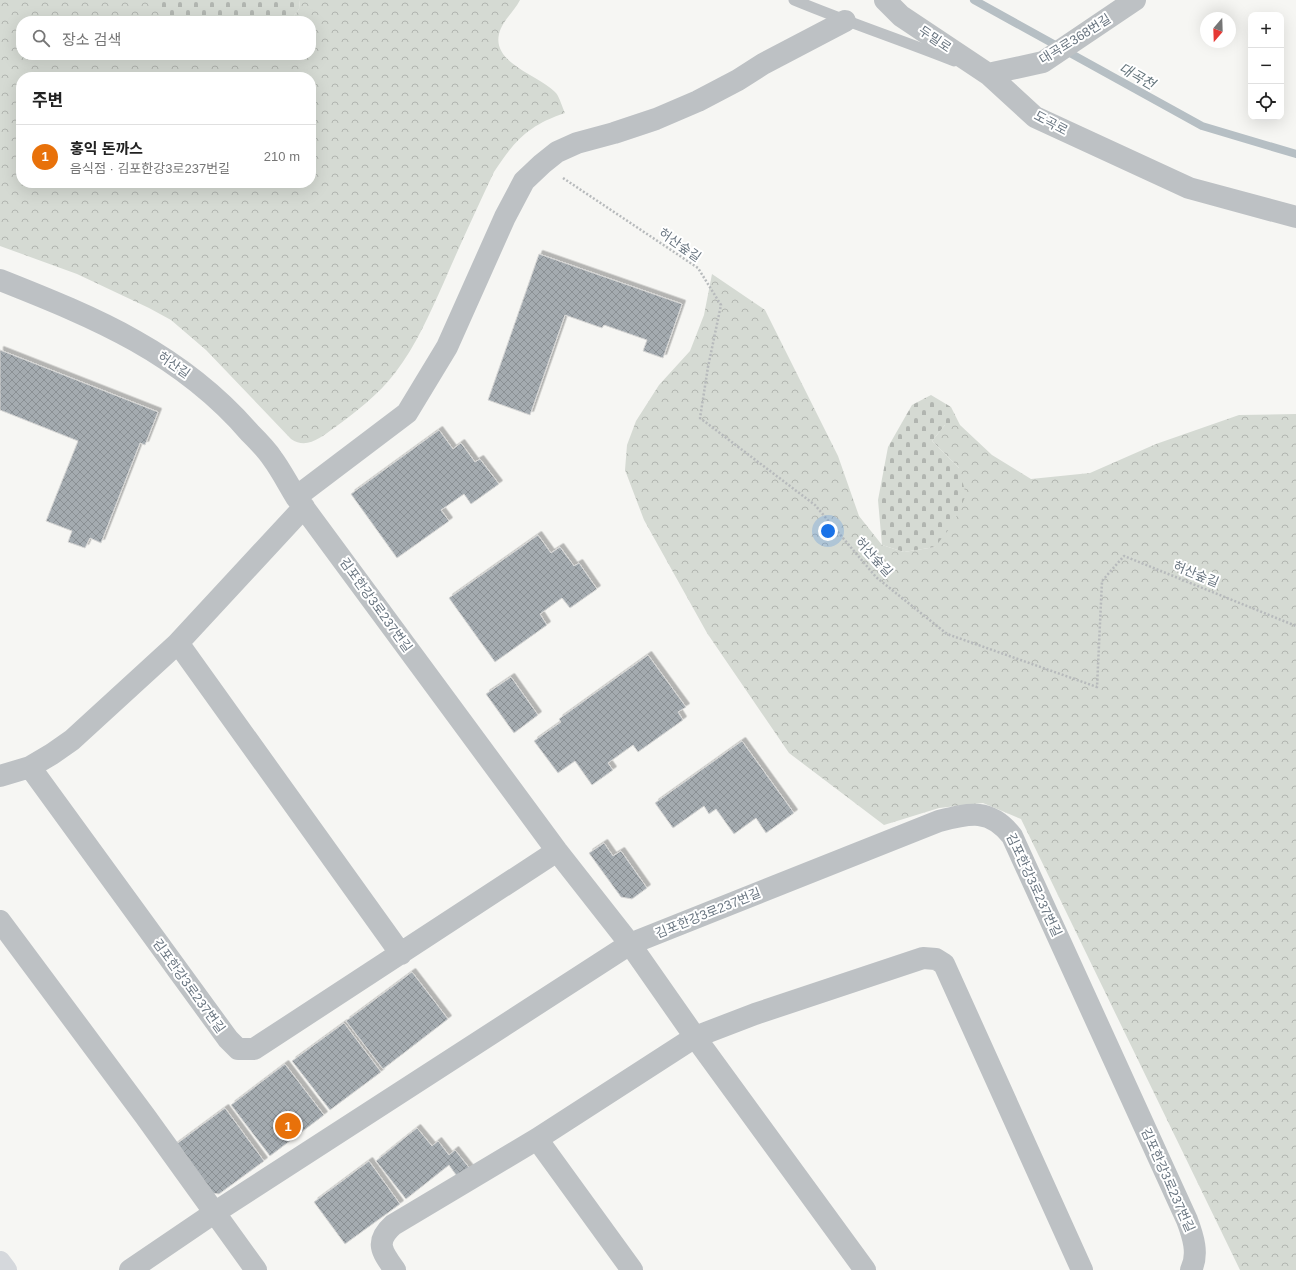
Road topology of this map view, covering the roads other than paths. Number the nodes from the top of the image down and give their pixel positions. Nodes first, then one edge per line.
1 (794, 0) edge
2 (885, 0) edge
3 (1135, 0) edge
4 (845, 21) junction
5 (988, 74) junction
6 (1296, 218) edge
7 (0, 280) edge
8 (300, 502) junction
9 (178, 643) junction
10 (30, 767) junction
11 (0, 776) edge
12 (557, 851) junction
13 (0, 921) edge
14 (630, 944) junction
15 (401, 954) junction
16 (695, 1036) junction
17 (537, 1138) junction
18 (214, 1213) junction
19 (0, 1262) edge
20 (389, 1262) edge
21 (6, 1270) edge
22 (130, 1270) edge
23 (256, 1270) edge
24 (632, 1270) edge
25 (865, 1270) edge
26 (1082, 1270) edge
27 (1191, 1270) edge

1 - 4 lane, 도곡로
2 - 5 street, 두밀로
3 - 5 street, 대곡로368번길
4 - 5 lane, 도곡로
4 - 8 street
5 - 6 street, 도곡로
7 - 8 street, 허산길
8 - 9 street
8 - 12 street, 김포한강3로237번길
9 - 10 street
9 - 15 street
10 - 11 street
10 - 15 street, 김포한강3로237번길
12 - 14 street, 김포한강3로237번길
12 - 15 street, 김포한강3로237번길
13 - 18 street
14 - 16 street, 김포한강3로237번길
14 - 18 street, 김포한강3로237번길
14 - 27 street, 김포한강3로237번길
16 - 17 street
16 - 25 street, 김포한강3로237번길
16 - 26 street
17 - 20 street
17 - 24 street
18 - 22 street, 김포한강3로237번길
18 - 23 street
19 - 21 street

